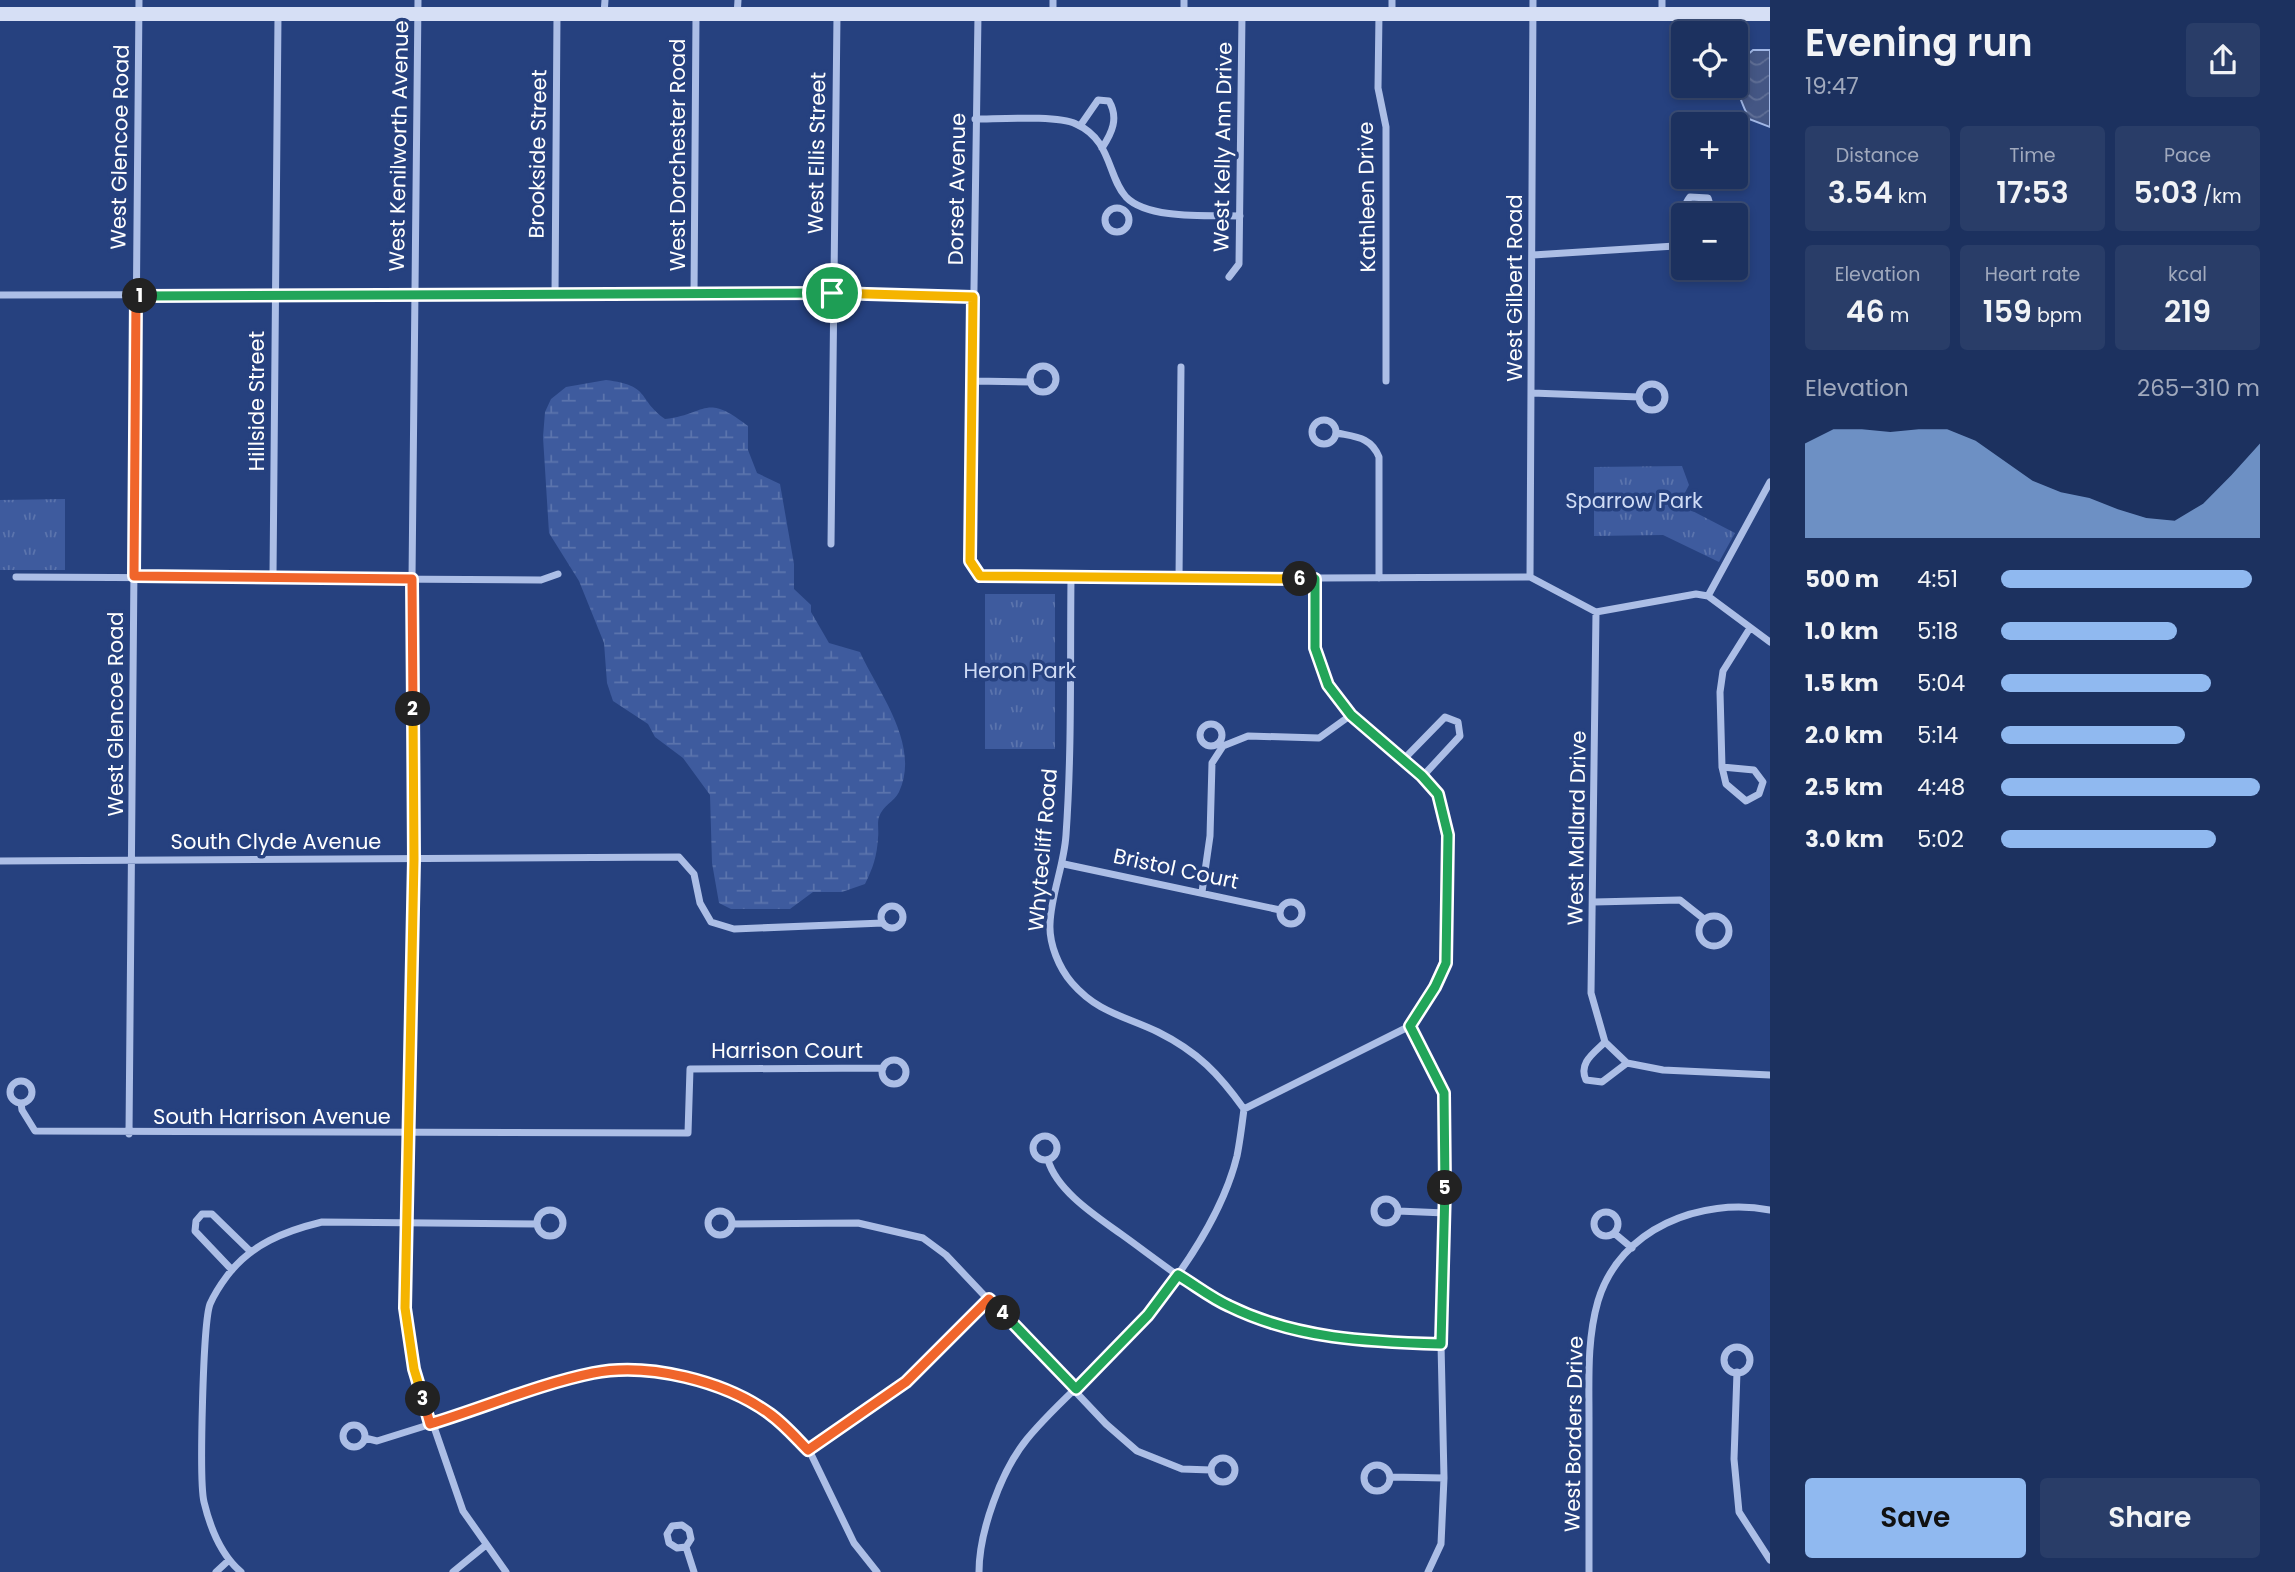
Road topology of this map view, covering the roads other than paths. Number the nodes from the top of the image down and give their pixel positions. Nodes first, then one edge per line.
1 (738, 0) edge
2 (139, 7) edge
3 (418, 7) edge
4 (605, 7) edge
5 (1053, 7) edge
6 (1184, 7) edge
7 (1534, 7) edge
8 (1662, 7) edge
9 (1387, 9) edge
10 (0, 14) edge
11 (557, 14) junction
12 (1770, 14) edge
13 (837, 15) junction
14 (978, 15) junction
15 (1242, 15) junction
16 (278, 16) junction
17 (696, 16) junction
18 (737, 16) junction
19 (975, 119) junction
20 (1080, 126) junction
21 (1102, 148) junction
22 (1133, 201) junction
23 (1686, 203) edge
24 (1709, 203) edge
25 (1125, 211) dead end
26 (1240, 216) junction
27 (1671, 246) edge
28 (1533, 255) junction
29 (1229, 277) dead end
30 (832, 293) junction
31 (0, 295) edge
32 (275, 295) junction
33 (415, 295) junction
34 (555, 295) junction
35 (694, 295) junction
36 (136, 296) junction
37 (973, 297) junction
38 (1181, 367) dead end
39 (974, 381) junction
40 (1386, 381) dead end
41 (1030, 382) dead end
42 (1532, 393) junction
43 (1639, 397) dead end
44 (1337, 433) dead end
45 (1770, 482) edge
46 (831, 544) dead end
47 (558, 574) dead end
48 (134, 576) junction
49 (273, 576) junction
50 (16, 577) dead end
51 (1530, 577) junction
52 (1379, 578) junction
53 (412, 579) junction
54 (1071, 579) junction
55 (1179, 579) junction
56 (1315, 579) junction
57 (1708, 596) junction
58 (1596, 612) junction
59 (1750, 628) junction
60 (1770, 642) edge
61 (1351, 715) junction
62 (1403, 760) junction
63 (1722, 767) junction
64 (1422, 776) junction
65 (414, 859) junction
66 (133, 860) junction
67 (0, 861) edge
68 (1064, 864) junction
69 (1202, 892) junction
70 (1594, 902) junction
71 (1280, 910) dead end
72 (1704, 919) junction
73 (883, 923) dead end
74 (1410, 1026) junction
75 (1605, 1042) junction
76 (1627, 1063) junction
77 (883, 1068) dead end
78 (690, 1069) joint
79 (1770, 1075) edge
80 (21, 1103) dead end
81 (1244, 1109) junction
82 (129, 1134) junction
83 (410, 1134) junction
84 (1048, 1160) dead end
85 (1770, 1210) edge
86 (1398, 1211) dead end
87 (1445, 1213) junction
88 (405, 1224) junction
89 (537, 1224) dead end
90 (732, 1224) dead end
91 (1615, 1233) dead end
92 (1632, 1248) junction
93 (251, 1252) junction
94 (232, 1270) junction
95 (1178, 1275) junction
96 (989, 1299) junction
97 (1441, 1344) junction
98 (1737, 1372) dead end
99 (1076, 1389) junction
100 (430, 1424) junction
101 (365, 1438) dead end
102 (808, 1450) junction
103 (1210, 1469) dead end
104 (1390, 1477) dead end
105 (1444, 1478) junction
106 (486, 1545) junction
107 (686, 1547) dead end
108 (229, 1560) junction
109 (1770, 1560) edge
110 (874, 1571) edge
111 (216, 1572) edge
112 (241, 1572) edge
113 (453, 1572) edge
114 (506, 1572) edge
115 (694, 1572) edge
116 (979, 1572) edge
117 (1428, 1572) edge
118 (1589, 1572) edge

1 - 18 street
2 - 10 main road
2 - 16 main road
2 - 36 street, West Glencoe Road
3 - 11 main road
3 - 16 main road
3 - 33 street, West Kenilworth Avenue
4 - 11 main road
4 - 17 main road
5 - 6 main road
5 - 14 main road
6 - 15 main road
7 - 8 main road
7 - 9 main road
7 - 28 street, West Gilbert Road
8 - 12 main road
9 - 15 main road
9 - 40 street, Kathleen Drive
11 - 34 street, Brookside Street
13 - 14 main road
13 - 18 main road
13 - 30 street, West Ellis Street
14 - 19 street, Dorset Avenue
15 - 26 street, West Kelly Ann Drive
16 - 32 street, Hillside Street
17 - 18 main road
17 - 35 street, West Dorchester Road
19 - 20 street
19 - 37 street, Dorset Avenue
20 - 21 street
20 - 21 street
21 - 22 street
22 - 25 street
22 - 26 street
23 - 24 street
26 - 29 street, West Kelly Ann Drive
27 - 28 street
28 - 42 street, West Gilbert Road
30 - 35 street
30 - 37 street
30 - 46 street, West Ellis Street
31 - 36 street
32 - 33 street
32 - 36 street
32 - 49 street, Hillside Street
33 - 34 street
33 - 53 street, West Kenilworth Avenue
34 - 35 street
36 - 48 street, West Glencoe Road
37 - 39 street, Dorset Avenue
38 - 55 street
39 - 41 street
39 - 54 street, Dorset Avenue
42 - 43 street
42 - 51 street, West Gilbert Road
44 - 52 street
45 - 57 street
47 - 53 street
48 - 49 street
48 - 50 street
48 - 66 street, West Glencoe Road
49 - 53 street
51 - 52 street
51 - 58 street
52 - 56 street
53 - 65 street, West Kenilworth Avenue
54 - 55 street
54 - 68 street, Whytecliff Road
55 - 56 street
56 - 61 street
57 - 58 street
57 - 59 street
58 - 70 street, West Mallard Drive
59 - 60 street
59 - 63 street
61 - 62 street
61 - 69 street
62 - 64 street
62 - 64 street
63 - 63 street
64 - 74 street
65 - 66 street, South Clyde Avenue
65 - 73 street, South Clyde Avenue
65 - 83 street, West Kenilworth Avenue
66 - 67 street, South Clyde Avenue
66 - 82 street, West Glencoe Road
68 - 69 street, Bristol Court
68 - 81 street, Whytecliff Road
69 - 71 street, Bristol Court
70 - 72 street
70 - 75 street, West Mallard Drive
72 - 72 street
74 - 81 street
74 - 87 street
75 - 76 street
75 - 76 street
76 - 79 street
77 - 78 street, Harrison Court
78 - 83 street, South Harrison Avenue
80 - 82 street, South Harrison Avenue
81 - 95 street
82 - 83 street, South Harrison Avenue
83 - 88 street, West Kenilworth Avenue
84 - 95 street
85 - 92 street, West Borders Drive
86 - 87 street
87 - 97 street
88 - 89 street
88 - 93 street
88 - 100 street, West Kenilworth Avenue
90 - 96 street
91 - 92 street
92 - 118 street, West Borders Drive
93 - 94 street
93 - 94 street
94 - 108 street
95 - 97 street
95 - 99 street
96 - 99 street
96 - 102 street
97 - 105 street
98 - 109 street
99 - 103 street
99 - 116 street
100 - 101 street
100 - 102 street
100 - 106 street, West Kenilworth Avenue
102 - 110 street
104 - 105 street
105 - 117 street
106 - 113 street
106 - 114 street, West Kenilworth Avenue
107 - 115 street
108 - 111 street
108 - 112 street

